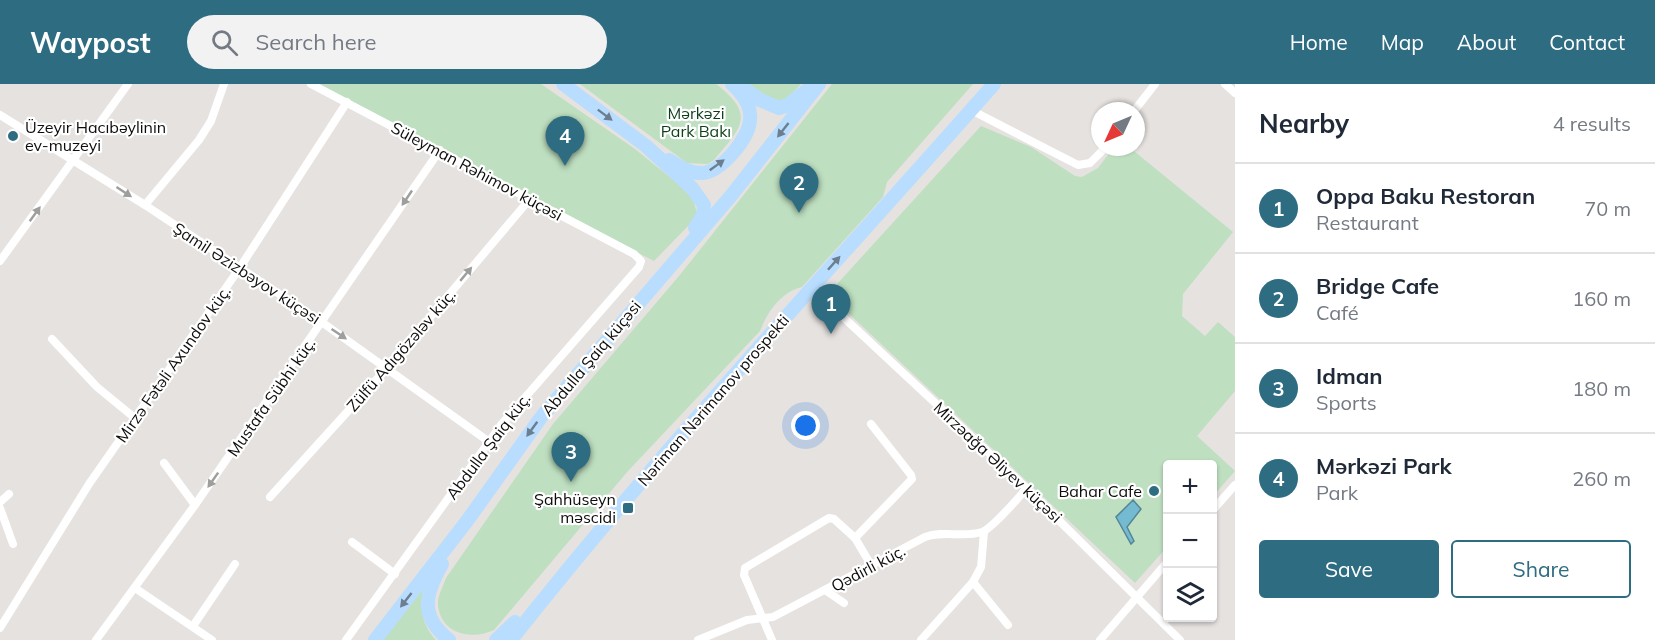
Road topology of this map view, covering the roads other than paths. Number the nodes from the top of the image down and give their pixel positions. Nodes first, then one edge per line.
1 (129, 84) edge
2 (224, 84) edge
3 (311, 84) edge
4 (563, 84) edge
5 (732, 84) edge
6 (738, 84) edge
7 (813, 84) edge
8 (819, 84) edge
9 (994, 84) edge
10 (1155, 84) edge
11 (1224, 84) edge
12 (1235, 93) edge
13 (347, 102) junction
14 (1141, 102) edge
15 (971, 110) junction
16 (0, 115) edge
17 (646, 146) junction
18 (440, 150) junction
19 (1097, 156) edge
20 (74, 160) junction
21 (529, 200) junction
22 (145, 205) junction
23 (679, 256) junction
24 (0, 261) edge
25 (640, 261) joint
26 (238, 269) junction
27 (812, 288) junction
28 (323, 323) junction
29 (52, 339) dead end
30 (388, 367) junction
31 (136, 419) junction
32 (871, 424) dead end
33 (488, 441) junction
34 (164, 463) dead end
35 (1235, 485) edge
36 (1027, 488) junction
37 (9, 494) dead end
38 (270, 497) dead end
39 (0, 502) edge
40 (195, 505) junction
41 (1217, 505) edge
42 (0, 508) edge
43 (467, 521) junction
44 (984, 532) junction
45 (855, 538) junction
46 (352, 542) dead end
47 (13, 544) dead end
48 (574, 560) junction
49 (236, 564) dead end
50 (871, 565) junction
51 (1163, 566) edge
52 (395, 574) junction
53 (973, 582) junction
54 (135, 588) junction
55 (825, 590) junction
56 (1137, 596) junction
57 (844, 603) dead end
58 (763, 620) junction
59 (1008, 625) dead end
60 (193, 626) junction
61 (0, 628) edge
62 (209, 639) edge
63 (96, 640) edge
64 (346, 640) edge
65 (375, 640) edge
66 (449, 640) edge
67 (496, 640) edge
68 (511, 640) edge
69 (698, 640) edge
70 (772, 640) edge
71 (921, 640) edge
72 (1100, 640) edge
73 (1180, 640) edge

1 - 20 street
2 - 22 street
3 - 13 street, Süleyman Rəhimov küçəsi
4 -> 17 main road
17 -> 5 main road
6 - 7 main road
8 -> 23 main road, Abdulla Şaiq küçəsi
9 - 15 main road, Nəriman Nərimanov prospekti
10 - 14 street
11 - 12 street
13 - 18 street, Süleyman Rəhimov küçəsi
13 - 26 street, Mirzə Fətəli Axundov küç.
15 - 19 street
27 -> 15 main road, Nəriman Nərimanov prospekti
16 - 20 street, Şamil Əzizbəyov küçəsi
17 - 23 main road
18 - 21 street, Süleyman Rəhimov küçəsi
18 -> 28 street, Mustafa Sübhi küç.
20 -> 22 street, Şamil Əzizbəyov küçəsi
24 -> 20 street
21 - 25 street, Süleyman Rəhimov küçəsi
30 -> 21 street, Zülfü Adıgözələv küç.
22 - 26 street, Şamil Əzizbəyov küçəsi
23 -> 43 main road, Abdulla Şaiq küçəsi
25 - 33 street, Abdulla Şaiq küç.
26 - 28 street, Şamil Əzizbəyov küçəsi
26 - 31 street, Mirzə Fətəli Axundov küç.
27 - 36 street, Mirzəağa Əliyev küçəsi
27 - 48 main road, Nəriman Nərimanov prospekti
28 -> 30 street, Şamil Əzizbəyov küçəsi
28 -> 40 street, Mustafa Sübhi küç.
29 - 31 street
30 - 33 street, Şamil Əzizbəyov küçəsi
30 - 38 street, Zülfü Adıgözələv küç.
31 - 61 street, Mirzə Fətəli Axundov küç.
32 - 45 street
33 - 52 street, Abdulla Şaiq küç.
34 - 40 street
35 - 41 street
36 - 44 street
36 - 56 street, Mirzəağa Əliyev küçəsi
37 - 39 street
40 - 54 street, Mustafa Sübhi küç.
42 - 47 street
43 -> 65 main road, Abdulla Şaiq küçəsi
43 - 66 main road
44 - 50 street, Qədirli küç.
44 - 53 street
45 - 50 street
45 - 58 street
46 - 52 street
48 - 67 main road
48 - 68 main road, Nəriman Nərimanov prospekti
49 - 60 street
50 - 55 street, Qədirli küç.
51 - 56 street
52 - 64 street, Abdulla Şaiq küç.
53 - 59 street
53 - 71 street
54 - 60 street
54 - 63 street, Mustafa Sübhi küç.
55 - 57 street
55 - 58 street, Qədirli küç.
56 - 72 street
56 - 73 street, Mirzəağa Əliyev küçəsi
58 - 69 street, Qədirli küç.
58 - 70 street
60 - 62 street

